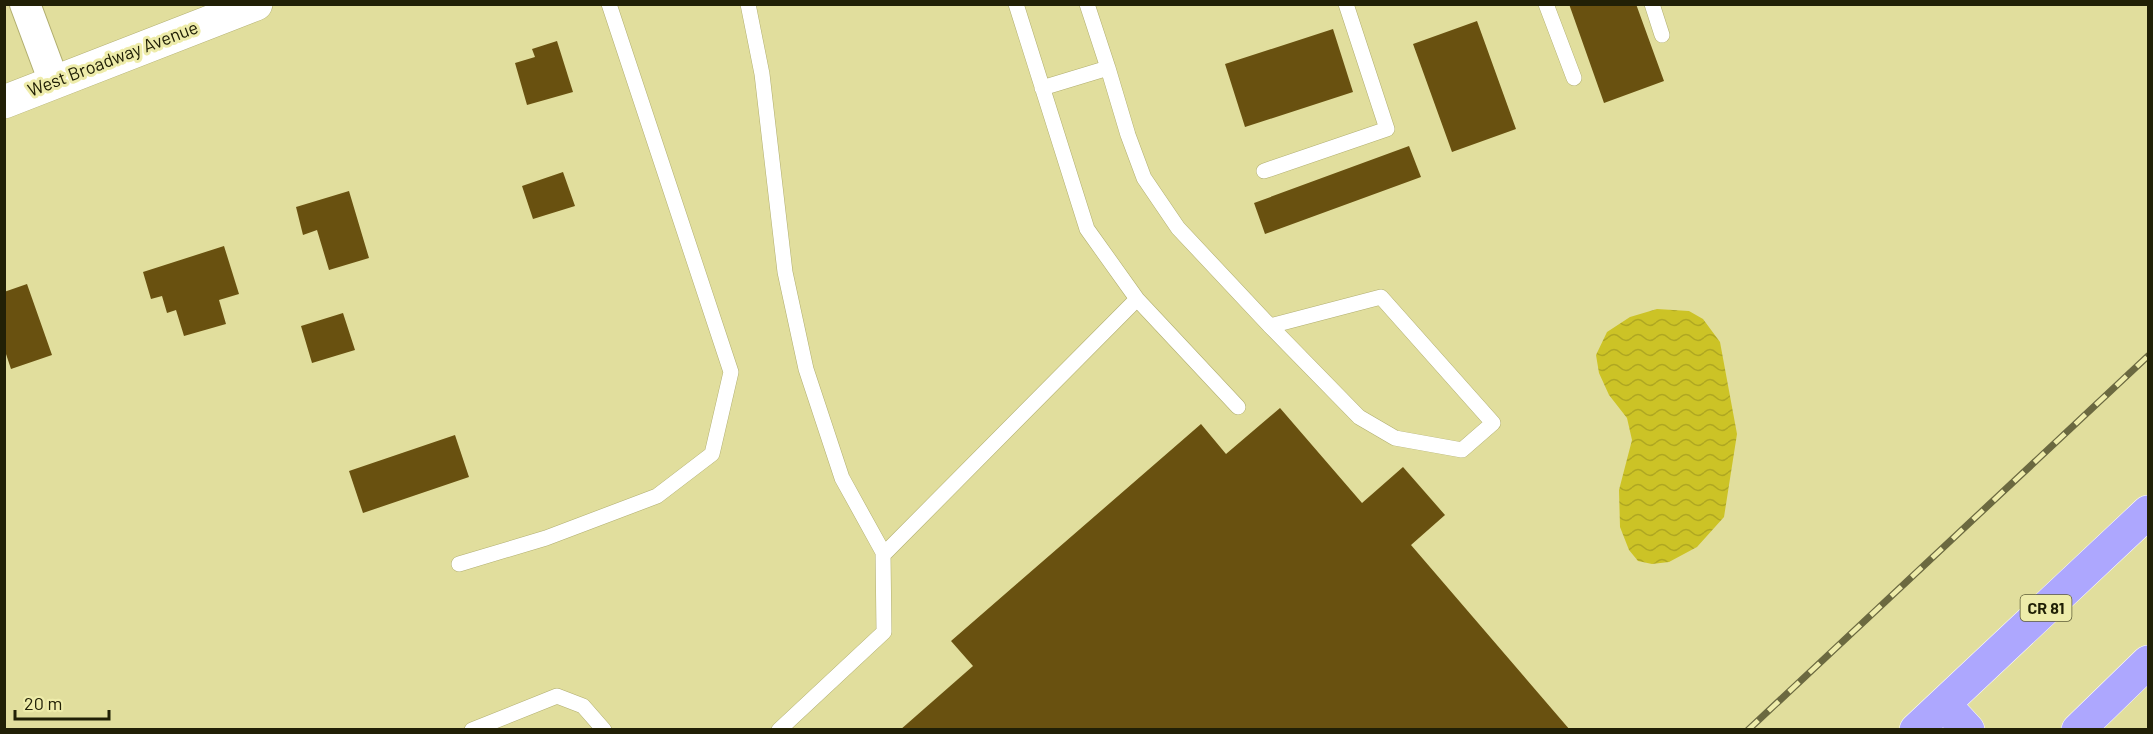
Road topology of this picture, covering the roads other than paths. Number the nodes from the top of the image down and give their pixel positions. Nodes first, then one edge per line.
1 (25, 4) edge
2 (256, 4) edge
3 (609, 4) edge
4 (748, 4) edge
5 (1016, 4) edge
6 (1087, 4) edge
7 (1346, 4) edge
8 (1546, 4) edge
9 (1652, 4) edge
10 (1662, 35) dead end
11 (1108, 68) junction
12 (1574, 78) dead end
13 (54, 82) junction
14 (1042, 88) junction
15 (4, 102) edge
16 (1264, 171) dead end
17 (1137, 298) junction
18 (1270, 326) junction
19 (1238, 407) dead end
20 (2148, 512) edge
21 (883, 553) junction
22 (459, 564) dead end
23 (2148, 662) edge
24 (1944, 704) junction
25 (472, 729) edge
26 (604, 729) edge
27 (779, 729) edge
28 (1916, 729) edge
29 (1968, 729) edge
30 (2078, 729) edge

1 - 13 street
2 - 13 street, West Broadway Avenue
3 - 22 lane
4 - 21 lane
5 - 14 lane
6 - 11 lane
7 - 16 lane
8 - 12 lane
9 - 10 lane
11 - 14 lane
11 - 18 lane
13 - 15 street, West Broadway Avenue
14 - 17 lane
17 - 19 lane
17 - 21 lane
18 - 18 lane
20 - 24 highway, CR 81
21 - 27 lane
23 - 30 highway
24 - 28 highway, CR 81
24 - 29 highway
25 - 26 lane

